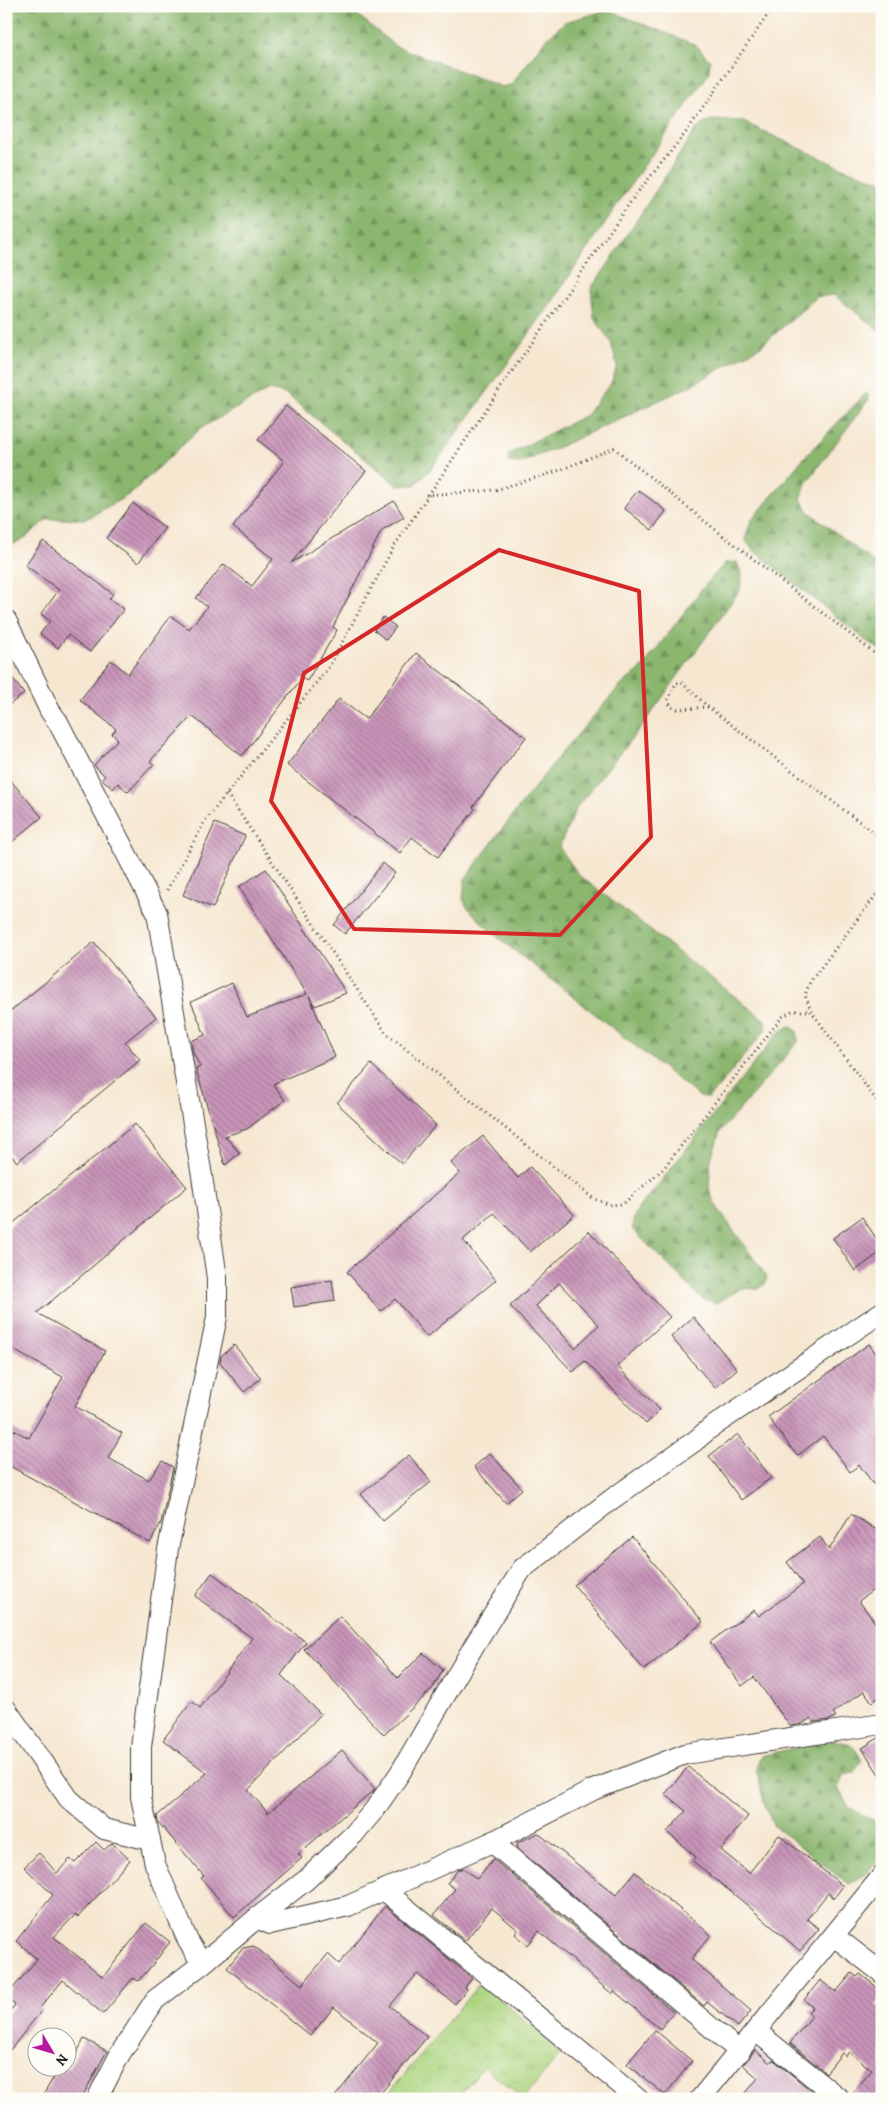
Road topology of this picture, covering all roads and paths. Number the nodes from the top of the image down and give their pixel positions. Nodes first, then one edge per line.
1 (774, 6) edge
2 (426, 495) junction
3 (6, 620) edge
4 (882, 659) edge
5 (708, 707) junction
6 (227, 794) junction
7 (882, 835) edge
8 (882, 887) edge
9 (157, 913) junction
10 (811, 1011) junction
11 (882, 1108) edge
12 (882, 1312) edge
13 (6, 1709) edge
14 (882, 1724) edge
15 (150, 1840) junction
16 (492, 1842) junction
17 (882, 1876) edge
18 (384, 1890) junction
19 (257, 1918) junction
20 (834, 1936) junction
21 (202, 1964) junction
22 (882, 1973) edge
23 (756, 2031) junction
24 (740, 2052) junction
25 (97, 2099) edge
26 (638, 2099) edge
27 (700, 2099) edge
28 (840, 2099) edge

1 - 2 path
2 - 4 path
2 - 6 path
3 - 9 street
5 - 5 path
5 - 7 path
6 - 9 path
6 - 10 path
8 - 10 path
9 - 15 street
10 - 11 path
12 - 19 street
13 - 15 street
14 - 16 street
15 - 21 street
16 - 18 street
16 - 24 street
17 - 20 street
18 - 19 street
18 - 26 street
19 - 21 street
20 - 22 street
20 - 23 street
21 - 25 street
23 - 24 street
23 - 28 street
24 - 27 street

